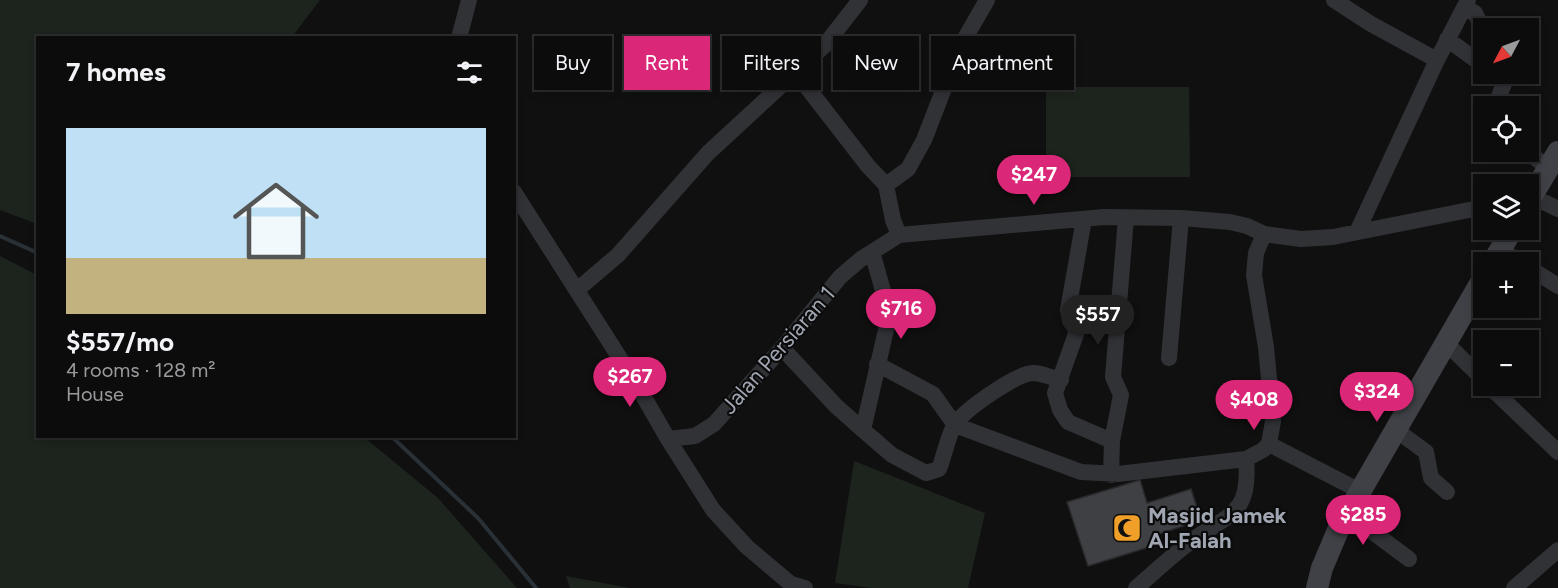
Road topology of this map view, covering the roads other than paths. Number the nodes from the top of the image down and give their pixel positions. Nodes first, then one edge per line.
1 (469, 0) edge
2 (860, 0) edge
3 (987, 0) edge
4 (1334, 0) edge
5 (1465, 6) edge
6 (1478, 18) edge
7 (460, 36) edge
8 (1447, 39) junction
9 (821, 49) edge
10 (1473, 58) edge
11 (1437, 60) junction
12 (777, 90) edge
13 (809, 90) edge
14 (1553, 160) edge
15 (1539, 183) edge
16 (886, 185) junction
17 (516, 195) edge
18 (1539, 202) edge
19 (1473, 209) edge
20 (1558, 209) edge
21 (1126, 218) junction
22 (1181, 218) junction
23 (1084, 219) junction
24 (1357, 232) junction
25 (1264, 234) junction
26 (899, 235) junction
27 (872, 252) junction
28 (1539, 274) edge
29 (1558, 286) edge
30 (577, 290) junction
31 (1473, 296) edge
32 (1446, 343) junction
33 (783, 348) junction
34 (1169, 358) dead end
35 (877, 364) junction
36 (1473, 369) edge
37 (1060, 380) junction
38 (1499, 396) edge
39 (955, 425) junction
40 (863, 430) junction
41 (1396, 430) junction
42 (668, 440) junction
43 (1112, 441) junction
44 (1269, 444) junction
45 (1558, 453) edge
46 (1246, 459) junction
47 (1111, 474) junction
48 (1446, 492) dead end
49 (1356, 497) junction
50 (1558, 550) edge
51 (1409, 559) dead end
52 (805, 588) edge
53 (1137, 588) edge
54 (1317, 588) edge
55 (1514, 588) edge

1 - 7 street
2 - 9 street
3 - 16 street
4 - 11 street
5 - 6 street
5 - 8 street
8 - 10 street
8 - 11 street
11 - 24 street
12 - 30 street
13 - 16 street
14 - 15 main road
16 - 26 street
17 - 30 street
18 - 20 street
19 - 24 street, Jalan Persiaran 1
21 - 22 street, Jalan Persiaran 1
21 - 23 street, Jalan Persiaran 1
21 - 43 street
22 - 25 street, Jalan Persiaran 1
22 - 34 street
23 - 26 street, Jalan Persiaran 1
23 - 37 street
24 - 25 street, Jalan Persiaran 1
25 - 44 street
26 - 27 street, Jalan Persiaran 1
27 - 33 street, Jalan Persiaran 1
27 - 35 street
28 - 29 street
30 - 42 street
31 - 32 main road
32 - 36 street
32 - 41 main road
33 - 40 street
33 - 42 street, Jalan Persiaran 1
35 - 39 street
35 - 40 street
37 - 39 street
37 - 43 street
38 - 45 street
39 - 40 street
39 - 47 street
41 - 48 street
41 - 49 main road
42 - 52 street
43 - 47 street
44 - 46 street
44 - 49 street
46 - 47 street
46 - 53 street
49 - 51 street
49 - 54 main road
50 - 55 street

